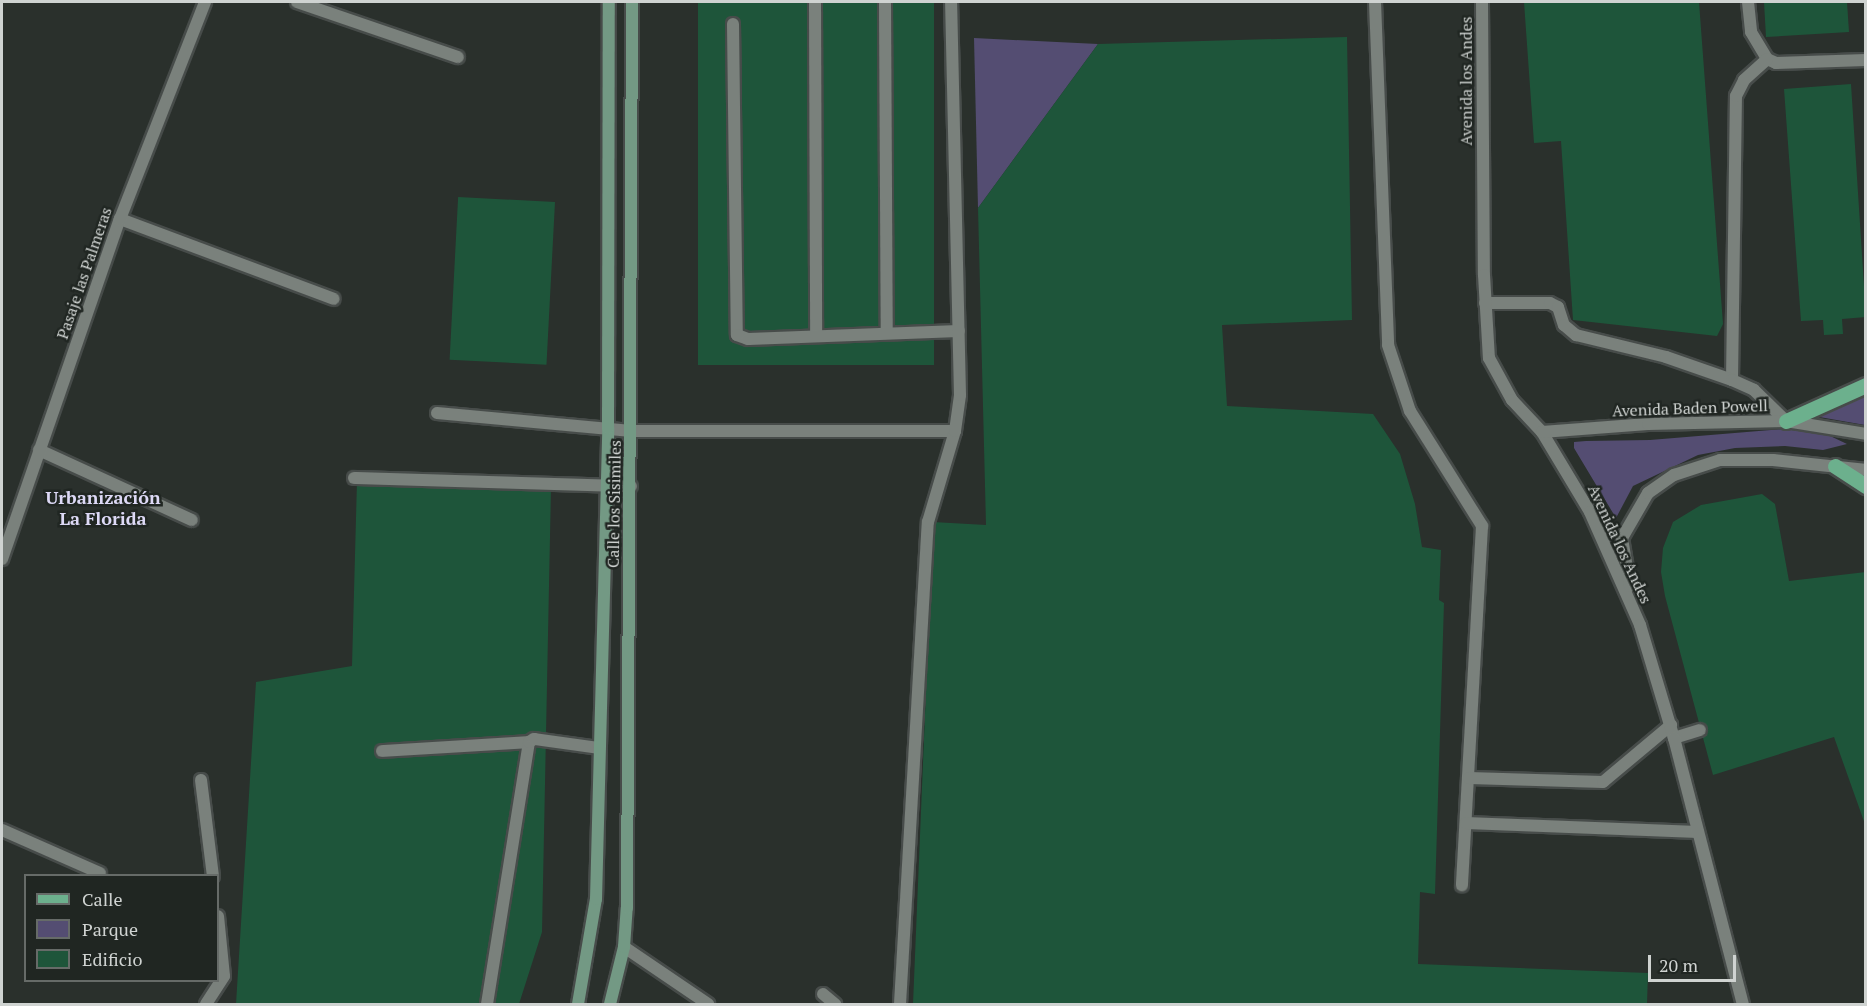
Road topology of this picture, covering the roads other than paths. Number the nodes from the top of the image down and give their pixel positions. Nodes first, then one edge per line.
1 (205, 2) edge
2 (297, 2) edge
3 (609, 2) edge
4 (632, 2) edge
5 (815, 2) edge
6 (885, 2) edge
7 (951, 2) edge
8 (1375, 2) edge
9 (1482, 2) edge
10 (1748, 2) edge
11 (733, 24) dead end
12 (458, 57) dead end
13 (1767, 58) junction
14 (1866, 60) edge
15 (120, 219) junction
16 (334, 299) dead end
17 (1485, 303) junction
18 (887, 332) junction
19 (959, 332) junction
20 (816, 336) junction
21 (1732, 380) junction
22 (1866, 385) edge
23 (437, 413) dead end
24 (1786, 422) junction
25 (608, 428) junction
26 (631, 431) junction
27 (955, 431) junction
28 (1542, 432) junction
29 (1866, 434) edge
30 (39, 450) junction
31 (1835, 466) junction
32 (1866, 470) edge
33 (354, 478) dead end
34 (605, 485) junction
35 (631, 486) junction
36 (1866, 486) edge
37 (192, 520) dead end
38 (2, 559) edge
39 (1640, 625) junction
40 (1671, 725) junction
41 (1700, 730) dead end
42 (1674, 738) junction
43 (529, 742) junction
44 (599, 748) junction
45 (382, 752) dead end
46 (1469, 778) junction
47 (201, 780) dead end
48 (1466, 823) junction
49 (2, 830) edge
50 (1698, 832) junction
51 (100, 873) dead end
52 (213, 874) edge
53 (1462, 885) dead end
54 (219, 926) edge
55 (624, 948) junction
56 (823, 994) dead end
57 (206, 1005) edge
58 (487, 1005) edge
59 (578, 1005) edge
60 (610, 1005) edge
61 (708, 1005) edge
62 (835, 1005) edge
63 (900, 1005) edge
64 (1743, 1005) edge

1 - 15 street, Pasaje las Palmeras
2 - 12 street
3 - 25 main road, Calle los Sisimiles
4 - 26 main road, Calle los Sisimiles
5 - 20 street
6 - 18 street
7 - 19 street
8 - 46 street
9 - 17 street, Avenida los Andes
10 - 13 street
11 - 20 street
13 - 14 street
13 - 21 street
15 - 16 street
15 - 30 street, Pasaje las Palmeras
17 - 21 street, Avenida Baden Powell
17 - 28 street, Avenida los Andes
18 - 19 street
18 - 20 street
19 - 27 street
21 - 24 street, Avenida Baden Powell
22 - 24 main road
23 - 25 street
24 - 28 street, Avenida Baden Powell
24 - 29 street
25 - 26 street
25 - 34 main road, Calle los Sisimiles
26 - 27 street
26 - 35 main road, Calle los Sisimiles
27 - 63 street
28 - 39 street, Avenida los Andes
30 - 37 street
30 - 38 street, Pasaje las Palmeras
31 - 32 street
31 - 36 main road
31 - 39 street
33 - 34 street
34 - 35 street
34 - 44 main road, Calle los Sisimiles
35 - 55 main road, Calle los Sisimiles
39 - 40 street, Avenida los Andes
40 - 42 street, Avenida los Andes
40 - 46 street
41 - 42 street
42 - 50 street, Avenida los Andes
43 - 44 street
43 - 45 street
43 - 58 street
44 - 59 main road, Calle los Sisimiles
46 - 48 street
47 - 52 street
48 - 50 street
48 - 53 street
49 - 51 street
50 - 64 street, Avenida los Andes
54 - 57 street
55 - 60 main road, Calle los Sisimiles
55 - 61 street
56 - 62 street

